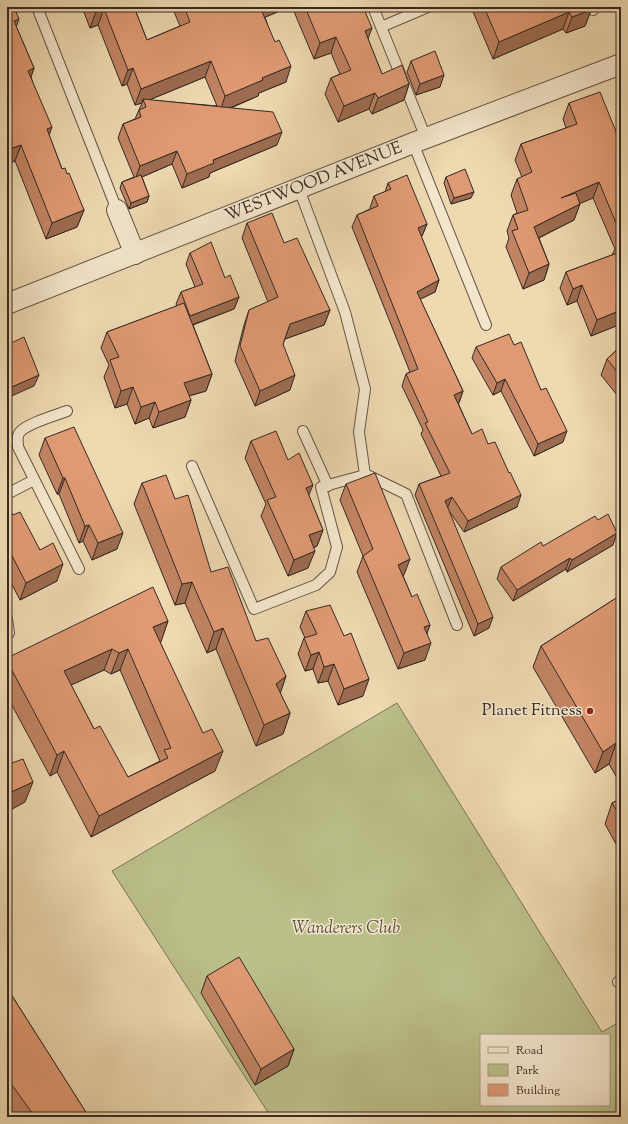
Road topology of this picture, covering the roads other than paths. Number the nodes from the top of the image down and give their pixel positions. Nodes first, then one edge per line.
1 (37, 7) edge
2 (374, 7) edge
3 (428, 7) edge
4 (381, 27) junction
5 (621, 64) edge
6 (419, 141) junction
7 (299, 189) junction
8 (117, 210) joint
9 (134, 254) junction
10 (7, 304) edge
11 (486, 325) dead end
12 (67, 411) dead end
13 (303, 432) dead end
14 (192, 466) dead end
15 (365, 475) junction
16 (34, 480) junction
17 (328, 486) junction
18 (7, 494) edge
19 (79, 569) dead end
20 (7, 619) edge
21 (457, 625) dead end
22 (7, 635) edge

1 - 8 lane
2 - 4 lane
3 - 4 lane
4 - 6 lane
5 - 6 street, WESTWOOD AVENUE
6 - 7 street, WESTWOOD AVENUE
6 - 11 lane
7 - 9 street, WESTWOOD AVENUE
7 - 15 lane
8 - 9 street
9 - 10 street, WESTWOOD AVENUE
12 - 16 lane
13 - 17 lane
14 - 17 lane
15 - 17 lane
15 - 21 lane
16 - 18 lane
16 - 19 lane
20 - 22 lane

